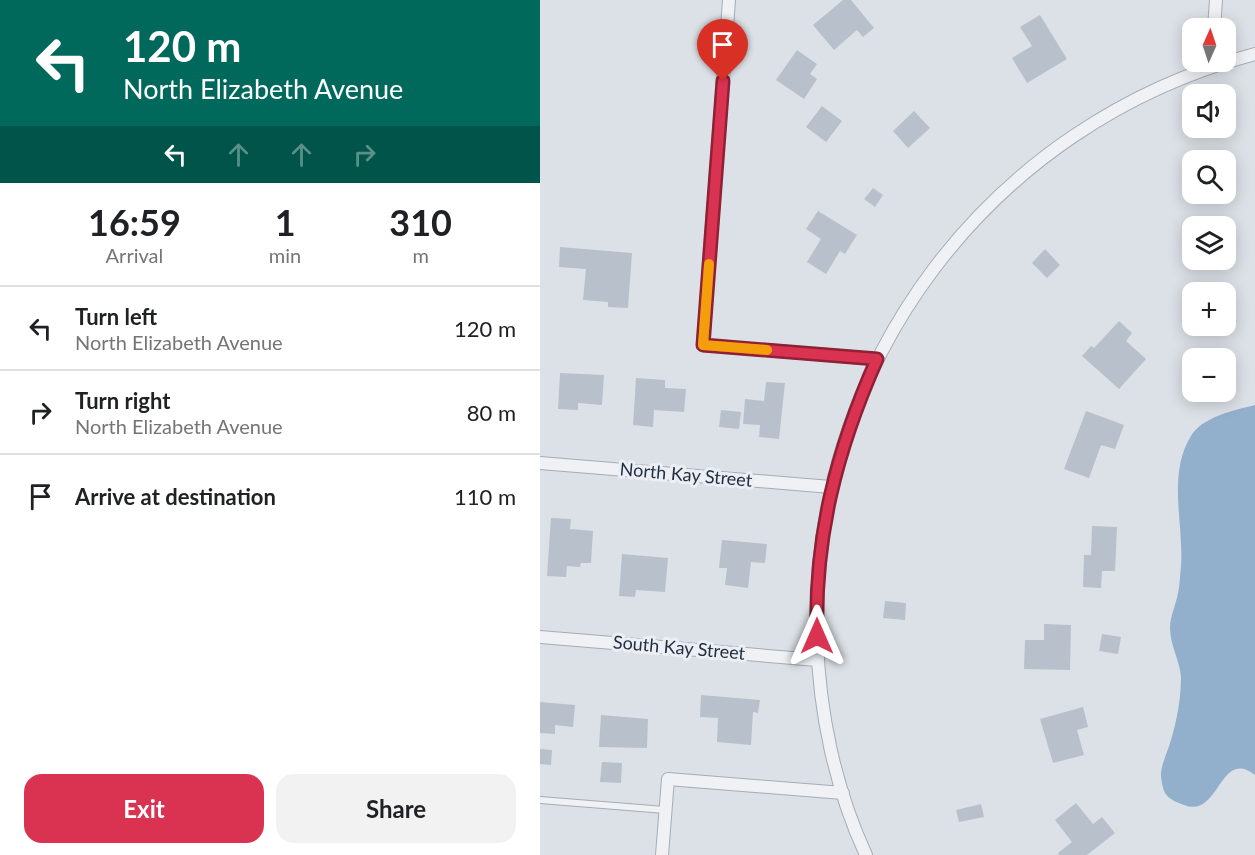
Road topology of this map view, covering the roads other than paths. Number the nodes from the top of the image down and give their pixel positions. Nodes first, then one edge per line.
1 (729, 0) edge
2 (1216, 0) edge
3 (1215, 18) edge
4 (1255, 54) edge
5 (1236, 58) edge
6 (1193, 72) edge
7 (877, 359) junction
8 (540, 463) edge
9 (831, 487) junction
10 (540, 637) edge
11 (817, 660) junction
12 (843, 793) junction
13 (540, 801) edge
14 (666, 810) junction
15 (662, 855) edge
16 (866, 855) edge

1 - 7 street
2 - 3 street
4 - 5 street
6 - 7 street
7 - 9 street
8 - 9 street, North Kay Street
9 - 11 street
10 - 11 street, South Kay Street
11 - 12 street
12 - 14 street
12 - 16 street
13 - 14 lane
14 - 15 street

